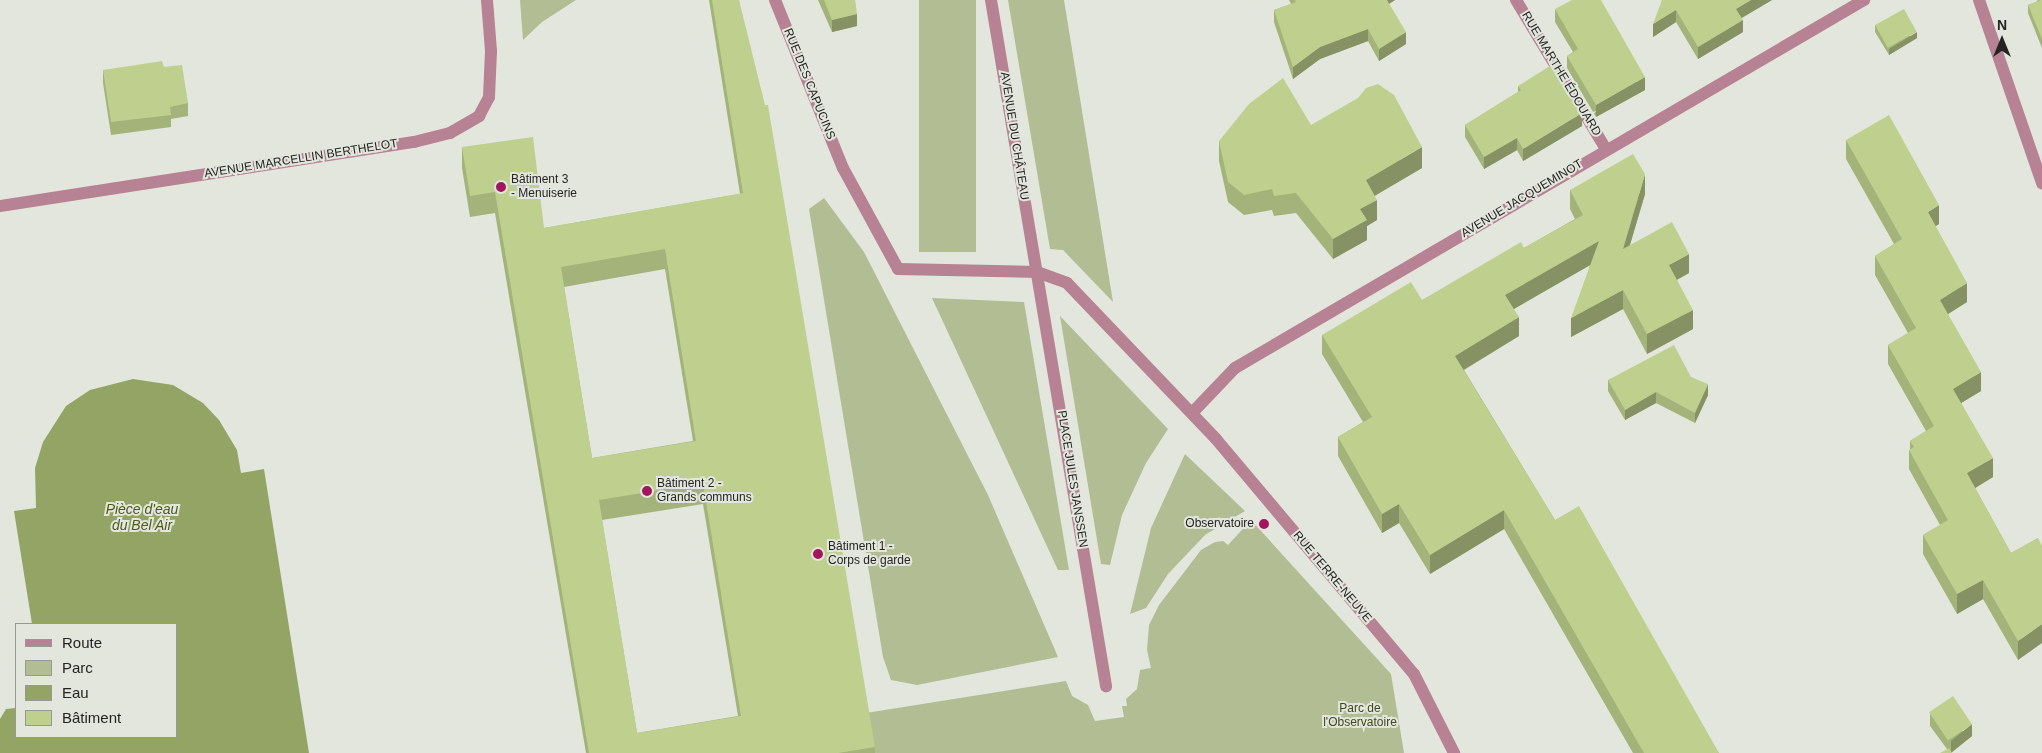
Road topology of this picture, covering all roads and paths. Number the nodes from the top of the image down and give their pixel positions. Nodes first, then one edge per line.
1 (487, 0) edge
2 (775, 0) edge
3 (991, 0) edge
4 (1516, 0) edge
5 (1864, 0) edge
6 (1979, 0) edge
7 (1606, 149) junction
8 (2042, 183) edge
9 (0, 206) edge
10 (1037, 272) junction
11 (1192, 413) junction
12 (1106, 686) dead end
13 (1454, 753) edge

1 - 9 street, AVENUE MARCELLIN BERTHELOT
2 - 10 street, RUE DES CAPUCINS
3 - 10 street, AVENUE DU CHÂTEAU
4 - 7 street, RUE MARTHE ÉDOUARD
5 - 7 street, AVENUE JACQUEMINOT
6 - 8 street
7 - 11 street, AVENUE JACQUEMINOT
10 - 11 street
10 - 12 street, PLACE JULES JANSSEN
11 - 13 street, RUE TERRE-NEUVE

